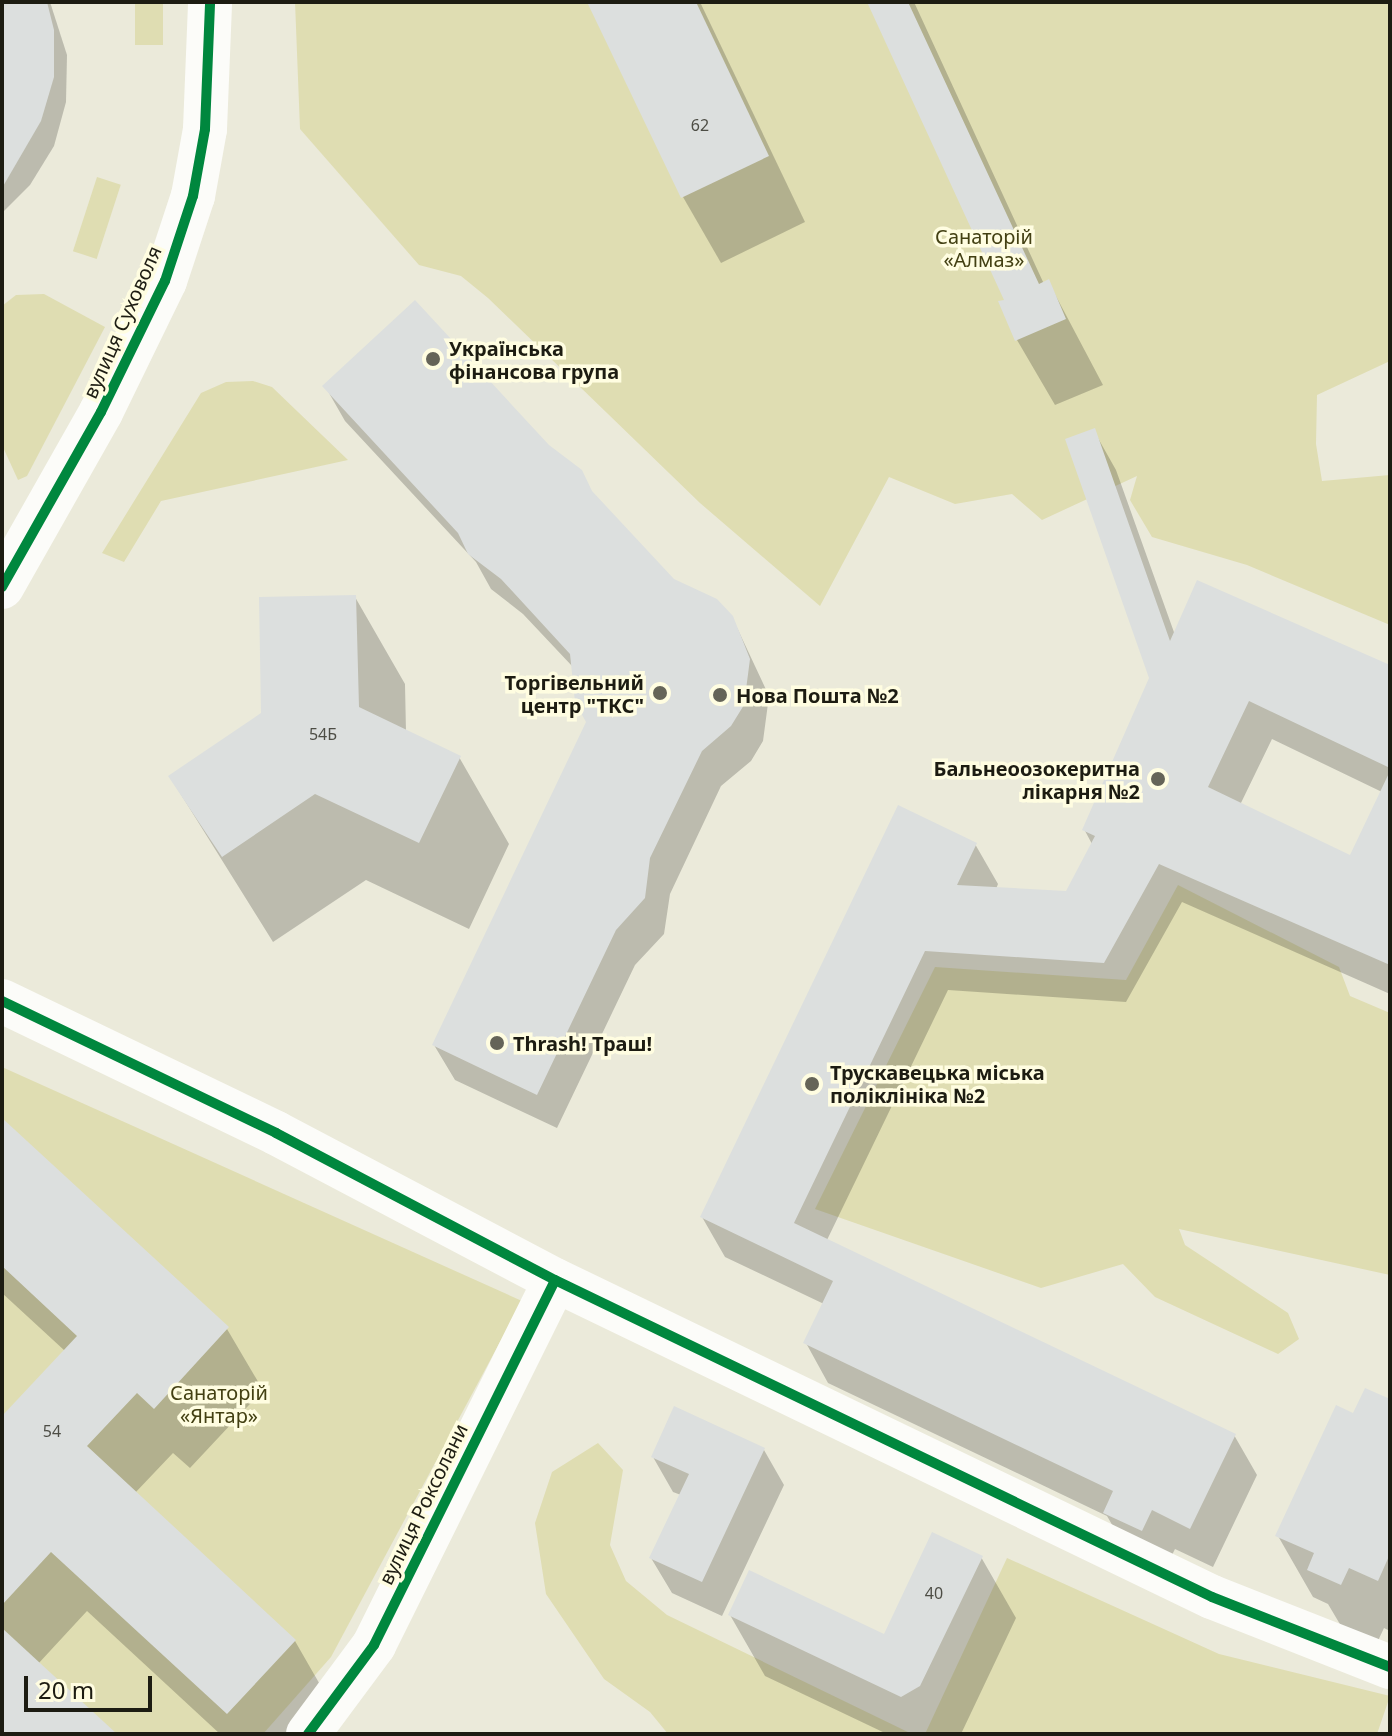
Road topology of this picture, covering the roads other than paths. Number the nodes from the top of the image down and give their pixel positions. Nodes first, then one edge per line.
1 (210, 2) edge
2 (2, 587) edge
3 (2, 1001) edge
4 (555, 1280) junction
5 (1390, 1667) edge
6 (308, 1734) edge

1 - 2 street, вулиця Суховоля
3 - 4 street
4 - 5 street
4 - 6 street, вулиця Роксолани

